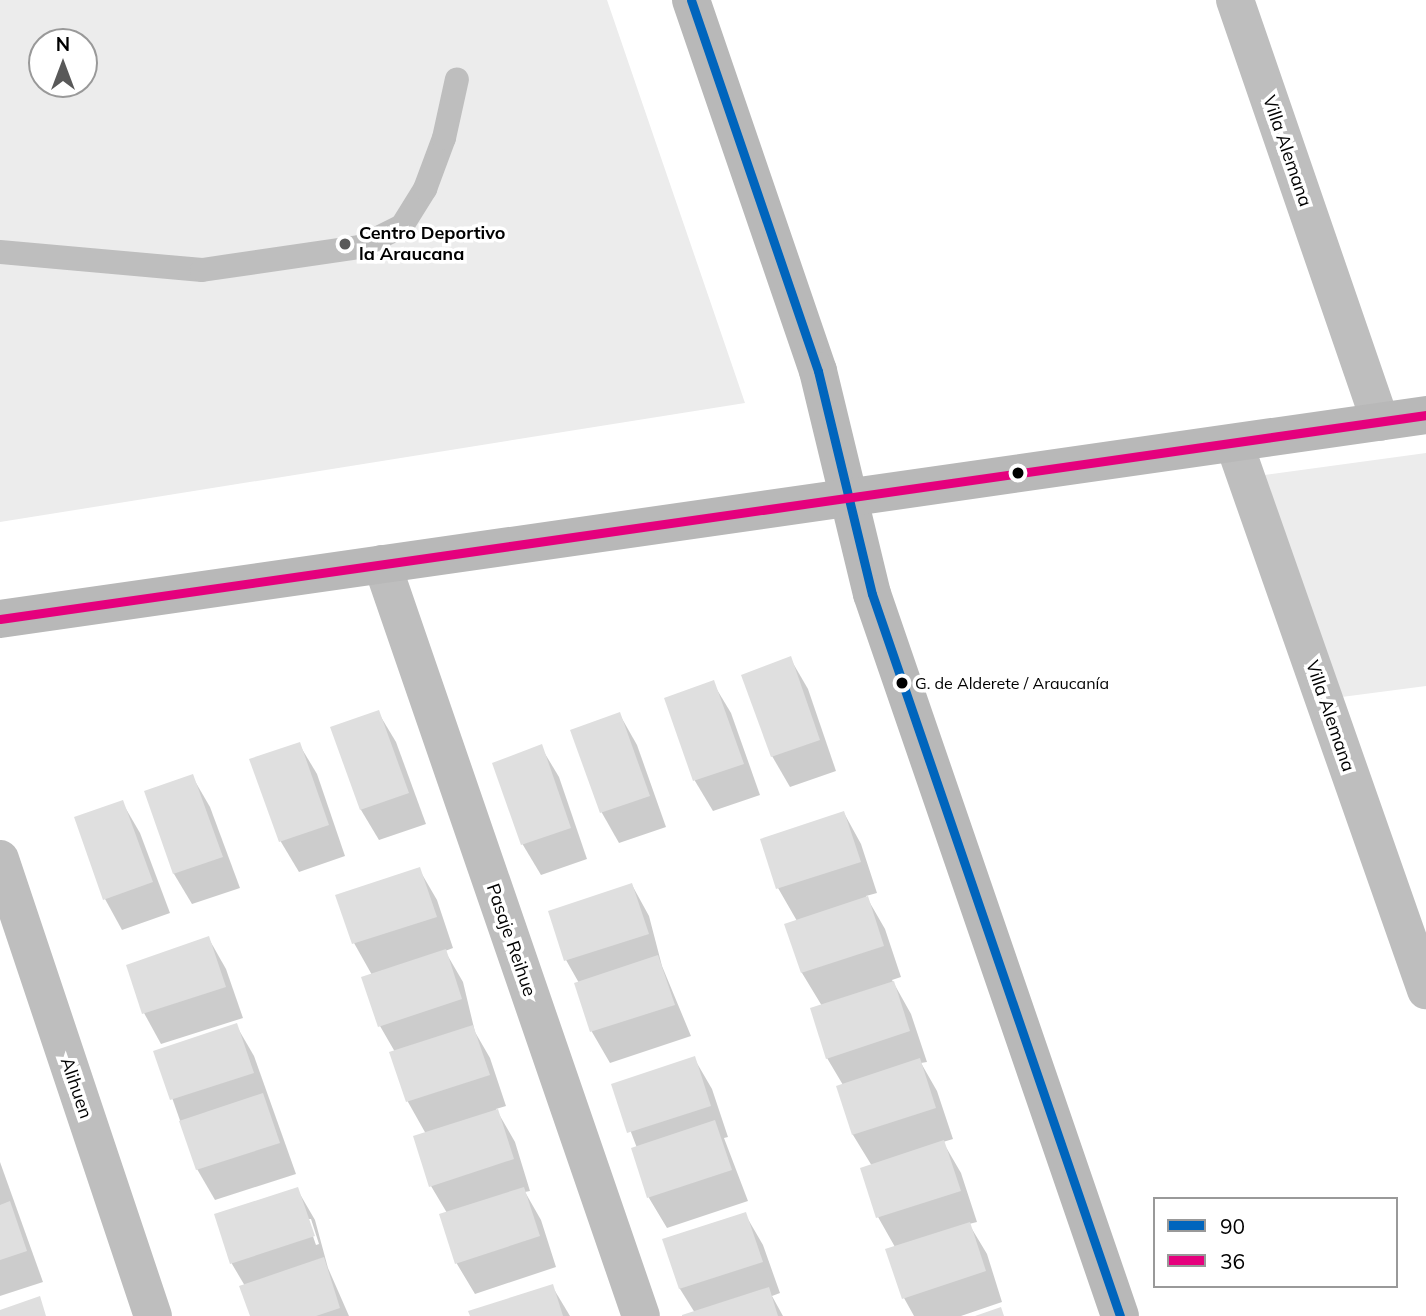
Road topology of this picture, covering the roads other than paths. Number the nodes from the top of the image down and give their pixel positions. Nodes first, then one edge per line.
1 (691, 0) edge
2 (1235, 0) edge
3 (457, 79) dead end
4 (0, 251) edge
5 (1426, 415) edge
6 (1380, 422) junction
7 (1234, 443) junction
8 (849, 497) junction
9 (382, 564) junction
10 (0, 619) edge
11 (0, 859) edge
12 (1426, 990) edge
13 (153, 1316) edge
14 (641, 1316) edge
15 (1120, 1316) edge

1 - 8 street
2 - 6 street, Villa Alemana
3 - 4 lane
5 - 6 street
6 - 7 street
7 - 8 street
7 - 12 street, Villa Alemana
8 - 9 street
8 - 15 street
9 - 10 street
9 - 14 street, Pasaje Reihue
11 - 13 street, Alihuen

